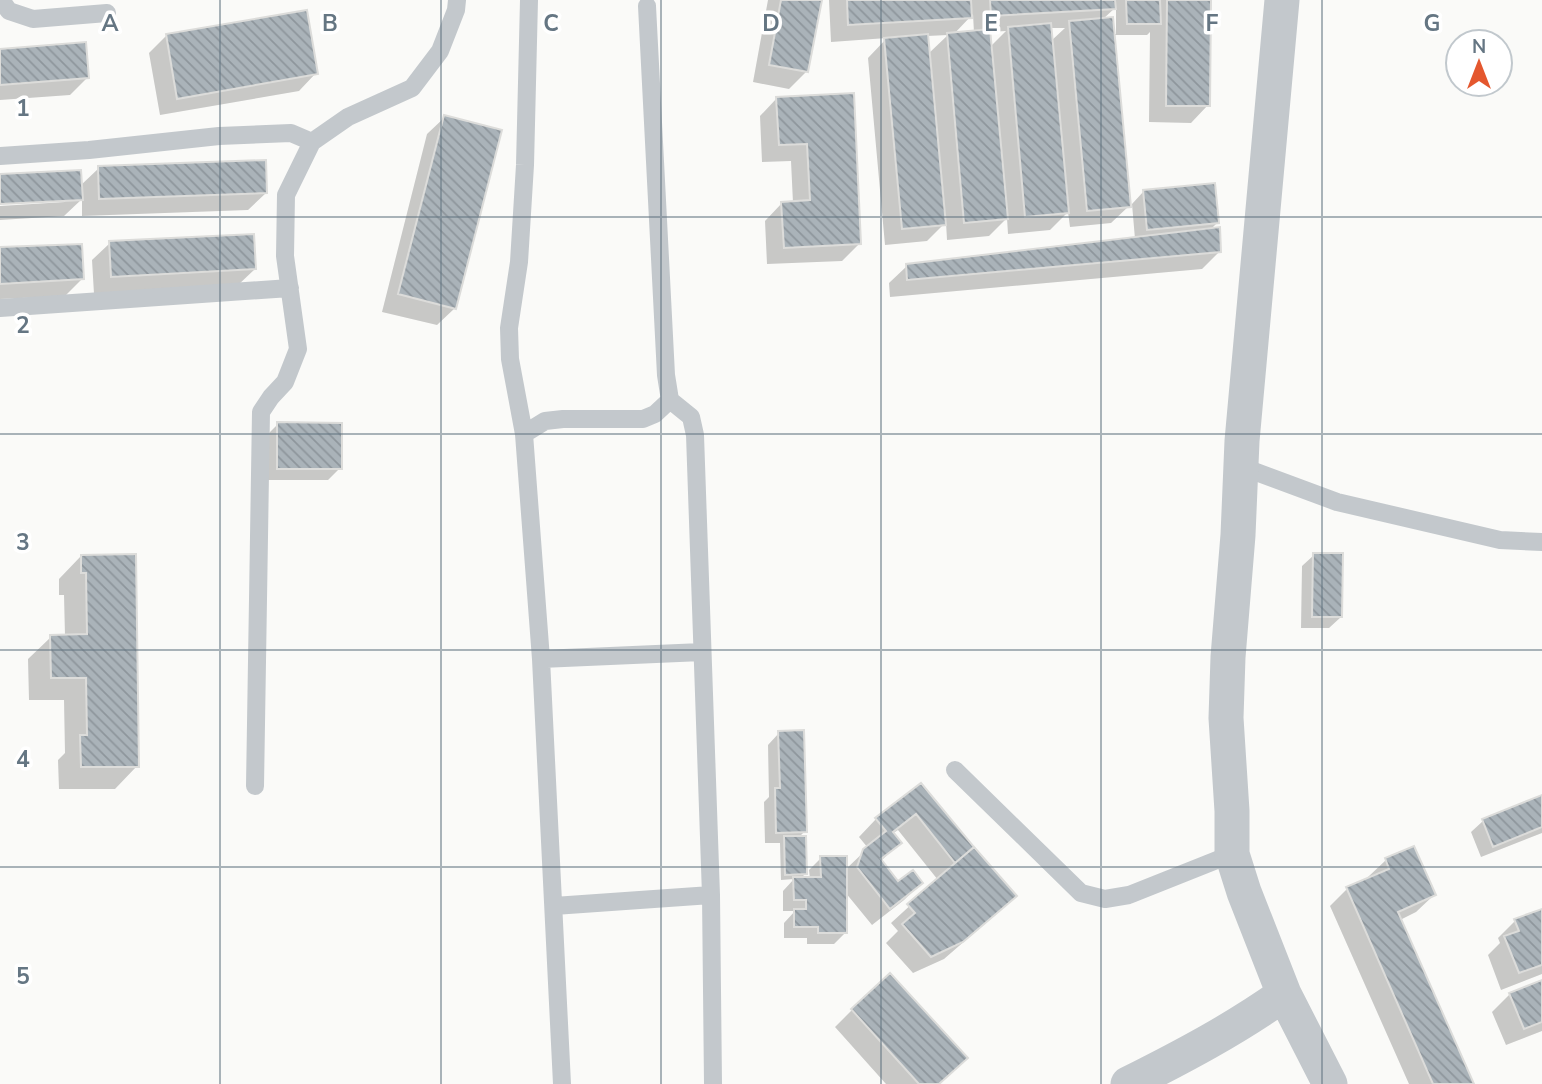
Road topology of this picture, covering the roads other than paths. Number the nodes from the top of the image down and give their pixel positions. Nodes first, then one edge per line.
1 (1, 0) edge
2 (457, 0) edge
3 (530, 0) edge
4 (1282, 0) edge
5 (647, 6) dead end
6 (107, 13) dead end
7 (312, 142) junction
8 (0, 156) edge
9 (290, 288) junction
10 (0, 308) edge
11 (670, 400) junction
12 (524, 434) junction
13 (1240, 466) junction
14 (1542, 541) edge
15 (702, 652) junction
16 (541, 659) junction
17 (955, 770) dead end
18 (256, 786) dead end
19 (1232, 854) junction
20 (711, 895) junction
21 (554, 906) junction
22 (1284, 994) junction
23 (562, 1084) edge
24 (713, 1084) edge
25 (1128, 1084) edge
26 (1330, 1084) edge

1 - 6 lane
2 - 7 lane
3 - 12 lane
4 - 13 street
5 - 11 lane
7 - 8 lane
7 - 9 lane
9 - 10 lane
9 - 18 lane
11 - 12 lane
11 - 15 lane
12 - 16 lane
13 - 14 lane
13 - 19 street
15 - 16 lane
15 - 20 lane
16 - 21 lane
17 - 19 lane
19 - 22 street
20 - 21 lane
20 - 24 lane
21 - 23 lane
22 - 25 street
22 - 26 street

